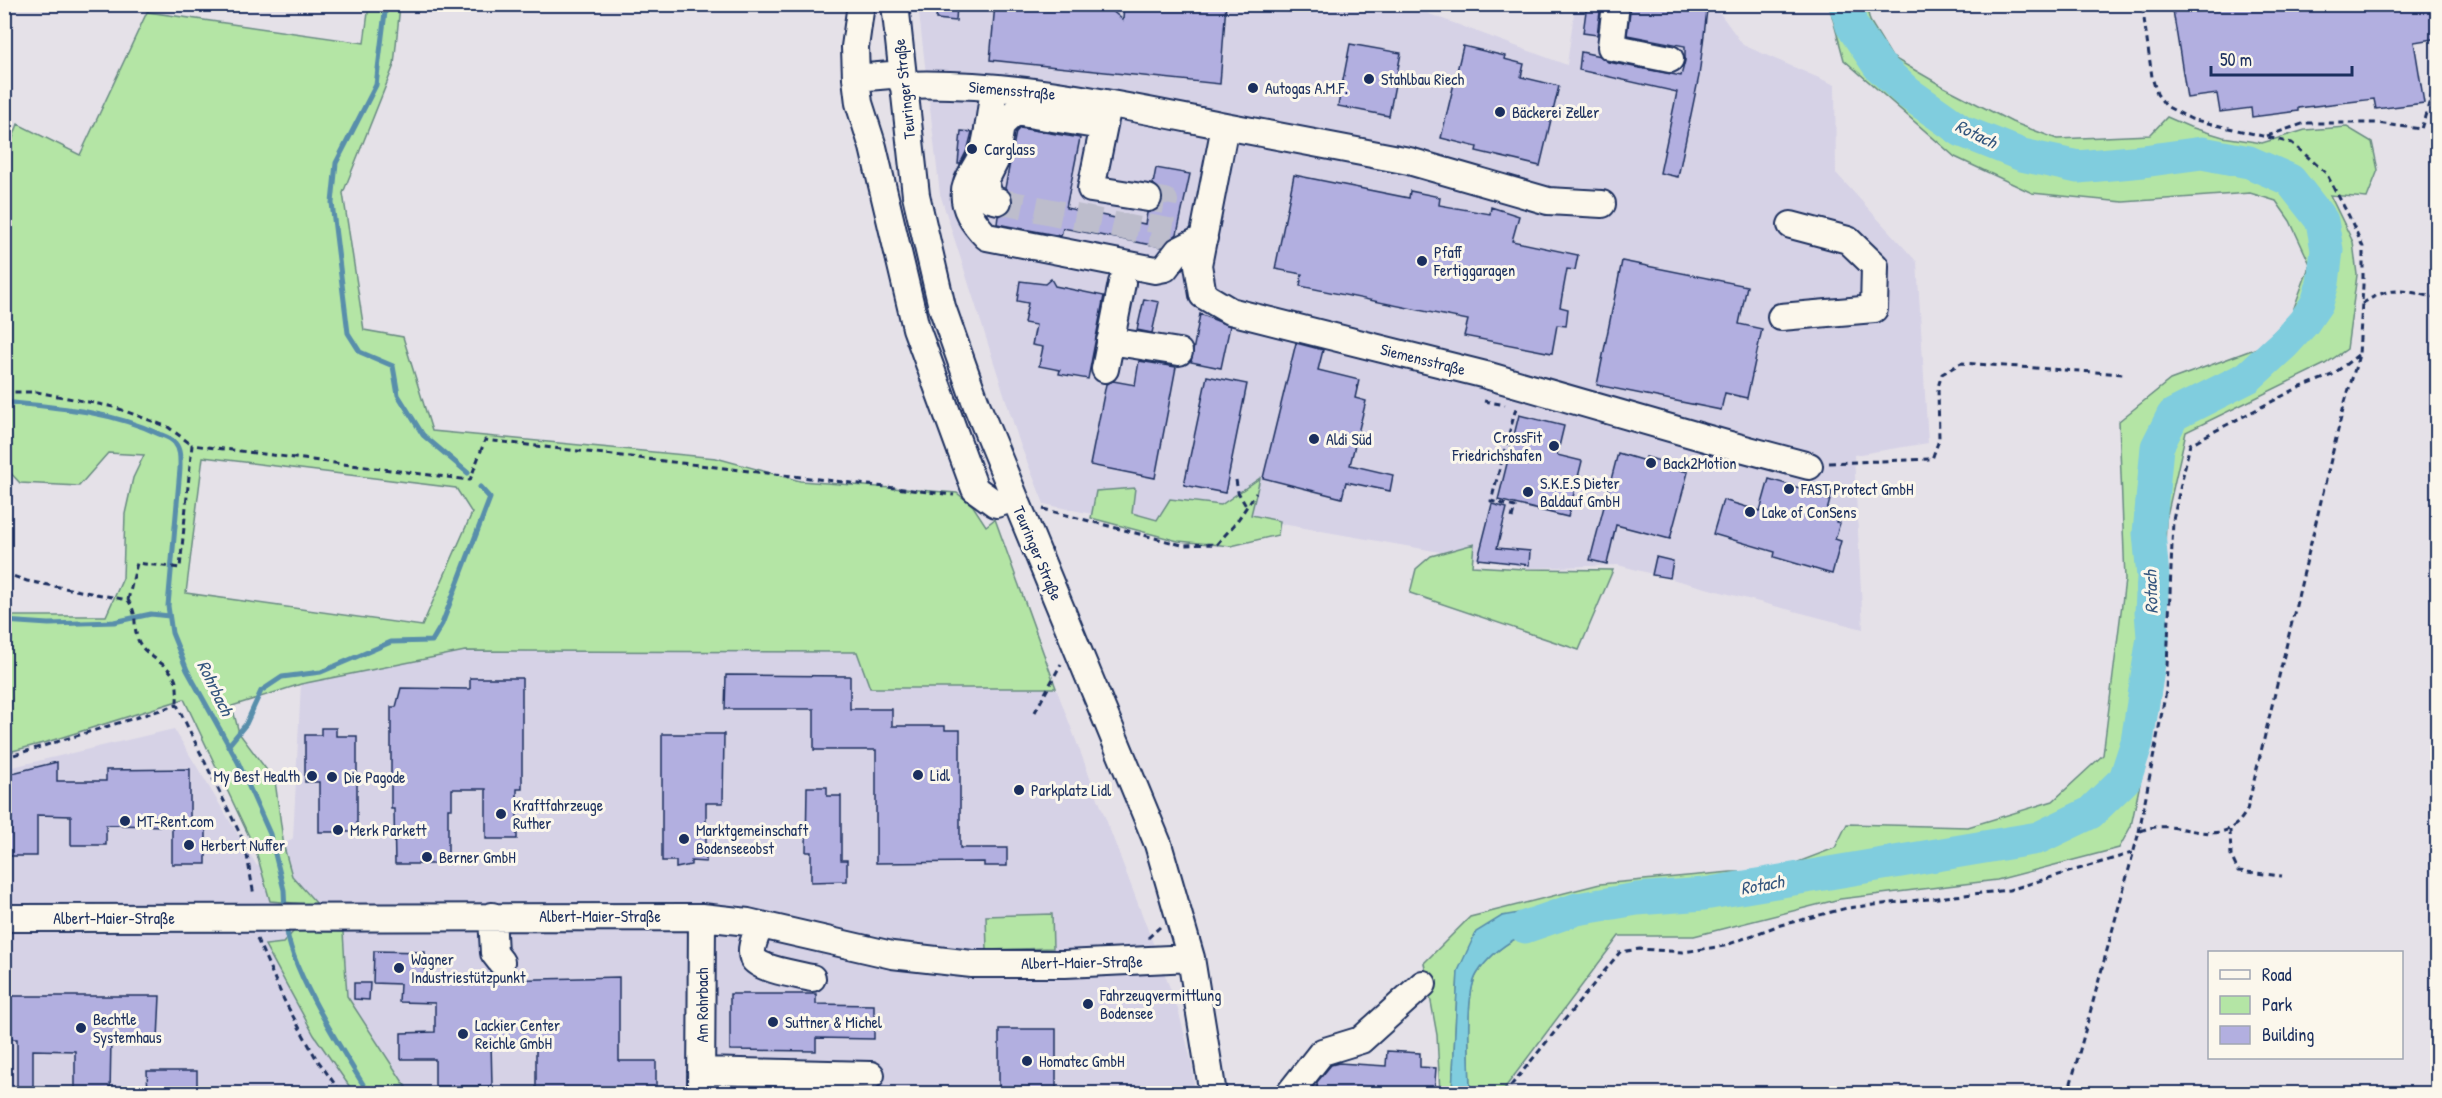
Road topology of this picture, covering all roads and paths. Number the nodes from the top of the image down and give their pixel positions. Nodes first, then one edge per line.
1 (861, 4) edge
2 (895, 4) edge
3 (1616, 4) edge
4 (2142, 4) edge
5 (1670, 58) dead end
6 (2438, 75) edge
7 (856, 78) junction
8 (902, 79) junction
9 (994, 88) junction
10 (1104, 103) junction
11 (1225, 126) junction
12 (2265, 137) junction
13 (1148, 198) tunnel mouth
14 (998, 201) dead end
15 (1602, 204) dead end
16 (1791, 225) dead end
17 (1204, 238) junction
18 (1122, 283) dead end
19 (2438, 298) edge
20 (2362, 304) junction
21 (1781, 317) dead end
22 (1110, 341) junction
23 (1179, 352) dead end
24 (2359, 355) junction
25 (1105, 369) dead end
26 (2123, 374) dead end
27 (1528, 387) junction
28 (4, 392) edge
29 (1484, 401) dead end
30 (1508, 406) dead end
31 (192, 445) junction
32 (1809, 466) joint
33 (1236, 480) dead end
34 (1256, 493) dead end
35 (987, 499) junction
36 (1025, 502) junction
37 (1246, 506) junction
38 (1512, 518) dead end
39 (4, 573) edge
40 (128, 600) junction
41 (1063, 660) dead end
42 (177, 705) junction
43 (1035, 712) dead end
44 (4, 758) edge
45 (2230, 830) junction
46 (2139, 832) junction
47 (2132, 853) junction
48 (2282, 876) dead end
49 (492, 916) junction
50 (257, 917) junction
51 (702, 917) junction
52 (4, 918) edge
53 (760, 925) junction
54 (1191, 958) junction
55 (501, 962) dead end
56 (812, 978) dead end
57 (1423, 984) dead end
58 (871, 1076) dead end
59 (701, 1082) edge
60 (342, 1094) edge
61 (1213, 1094) edge
62 (1289, 1094) edge
63 (1504, 1094) edge
64 (2068, 1094) edge

1 - 7 street
2 - 8 street, Teuringer Straße
3 - 5 street
4 - 12 path
6 - 12 path
7 - 8 street, Siemensstraße
7 - 35 street
8 - 9 street, Siemensstraße
8 - 36 street, Teuringer Straße
9 - 10 street, Siemensstraße
9 - 17 street
10 - 11 street, Siemensstraße
10 - 13 street
10 - 14 street
11 - 15 street, Siemensstraße
11 - 17 street, Siemensstraße
12 - 20 path
16 - 21 street
17 - 27 street, Siemensstraße
18 - 22 street
19 - 20 path
20 - 24 path
22 - 23 street
22 - 25 street
24 - 45 path
24 - 46 path
26 - 32 path
27 - 32 street, Siemensstraße
27 - 38 path
28 - 31 path
29 - 30 path
31 - 35 path
31 - 40 path
33 - 37 path
34 - 37 path
35 - 36 street
36 - 37 path
36 - 54 street, Teuringer Straße
39 - 40 path
40 - 42 path
41 - 43 path
42 - 44 path
42 - 50 path
45 - 46 path
45 - 48 path
46 - 47 path
47 - 63 path
47 - 64 path
49 - 50 street, Albert-Maier-Straße
49 - 51 street, Albert-Maier-Straße
49 - 55 street
50 - 52 street, Albert-Maier-Straße
50 - 60 path
51 - 53 street, Albert-Maier-Straße
51 - 59 street, Am Rohrbach
53 - 54 street, Albert-Maier-Straße
53 - 56 street
54 - 61 street, Teuringer Straße
57 - 62 street
58 - 59 street

